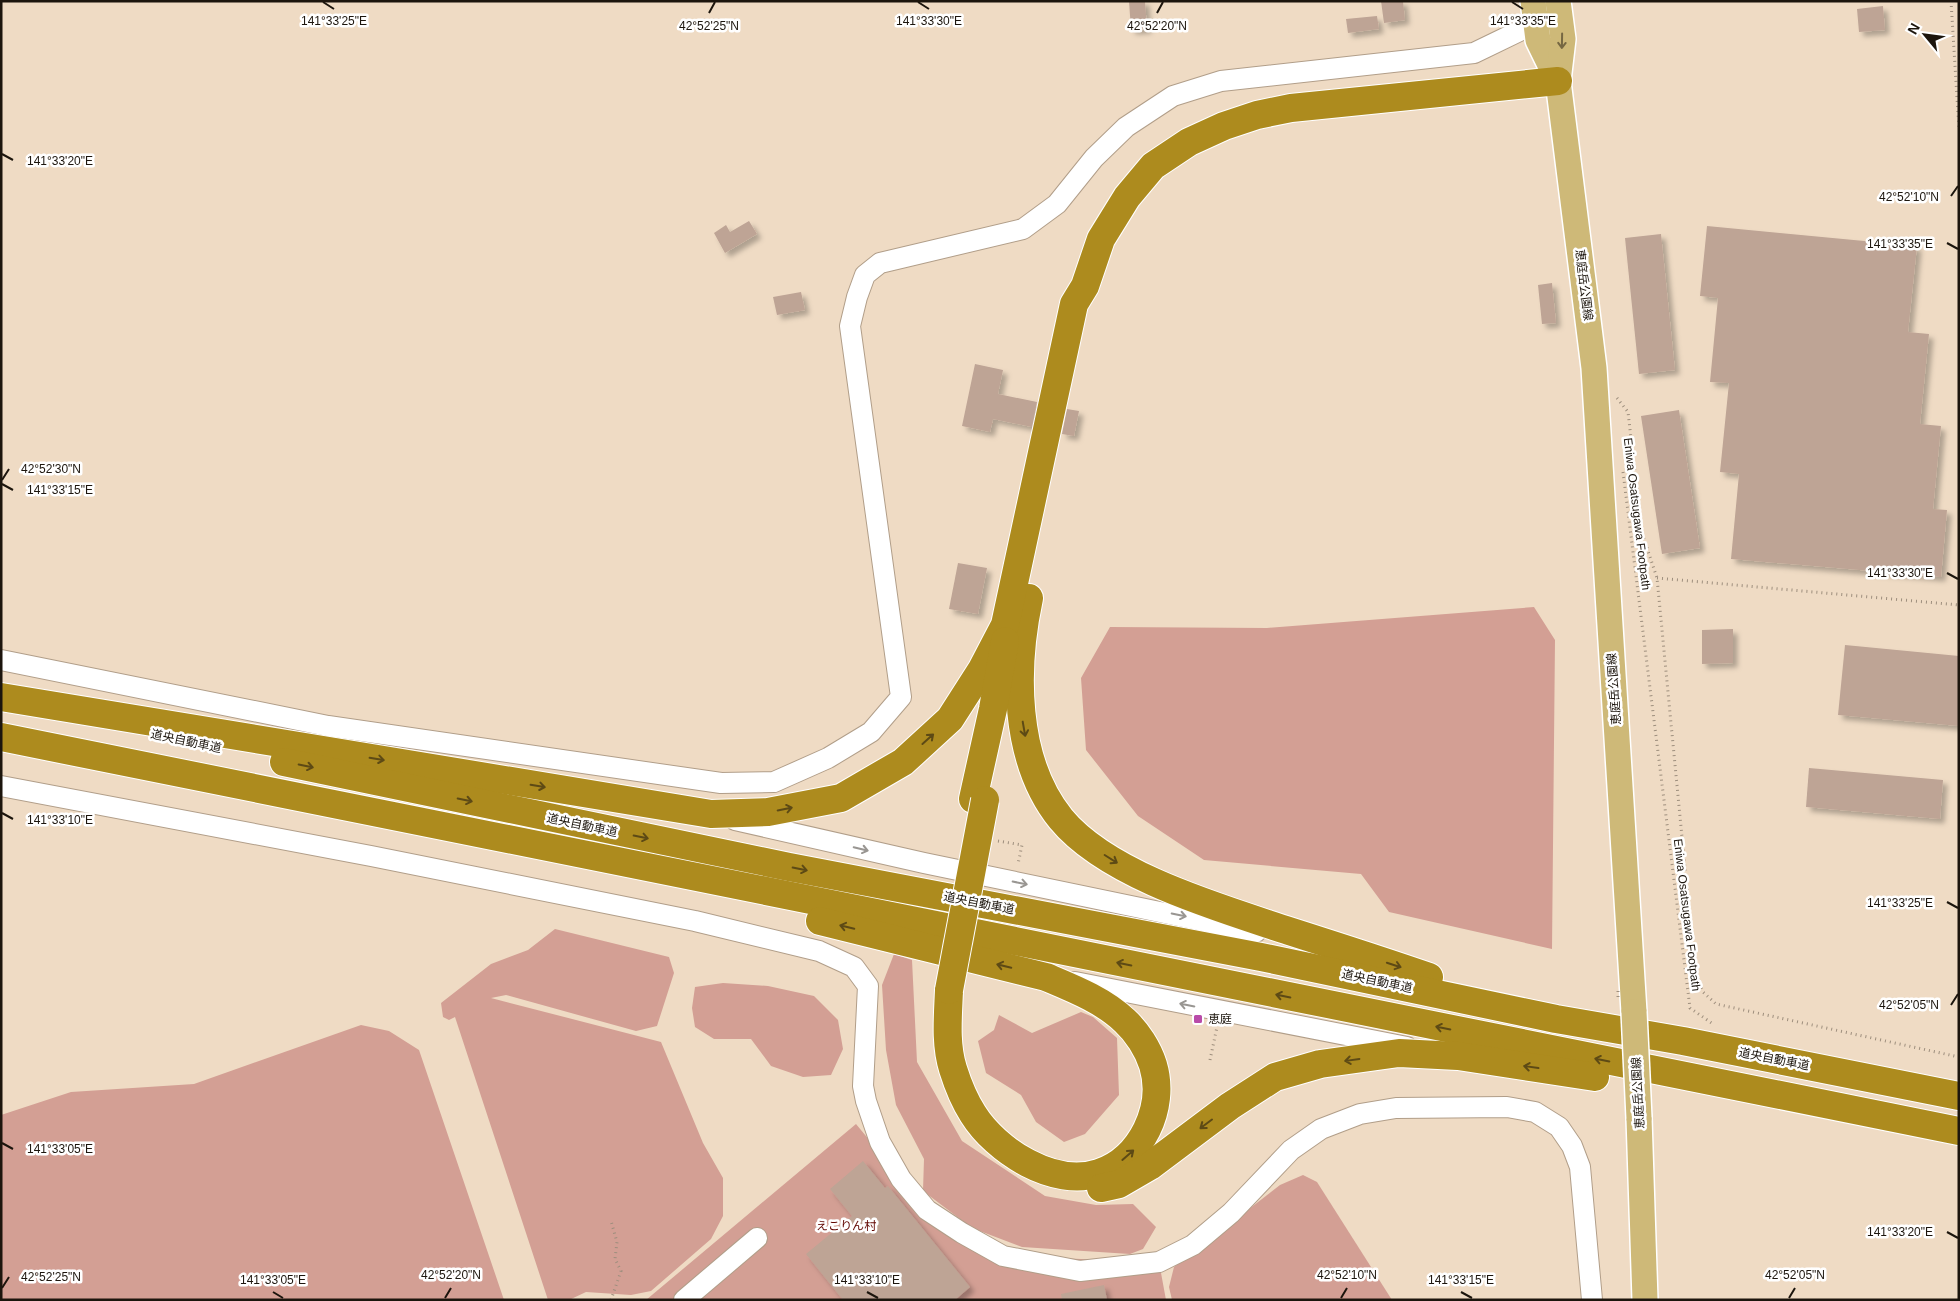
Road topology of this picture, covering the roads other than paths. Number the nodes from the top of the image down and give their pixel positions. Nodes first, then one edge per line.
1 (1558, 1) edge
2 (1534, 12) edge
3 (1558, 80) junction
4 (1014, 627) junction
5 (1, 660) edge
6 (1, 697) edge
7 (1, 702) edge
8 (1, 737) edge
9 (1, 786) edge
10 (271, 790) junction
11 (711, 814) junction
12 (1356, 953) junction
13 (1046, 976) junction
14 (943, 988) junction
15 (1556, 1019) junction
16 (1458, 1056) junction
17 (1959, 1096) edge
18 (1959, 1131) edge
19 (1959, 1138) edge
20 (757, 1238) dead end
21 (684, 1300) edge
22 (1592, 1300) edge
23 (1645, 1300) edge

1 -> 3 main road, 恵庭岳公園線
2 - 3 main road, 恵庭岳公園線
2 - 5 street
3 - 4 highway
3 - 23 main road, 恵庭岳公園線, bridge
11 -> 4 highway
4 -> 12 highway
4 - 14 highway, bridge
6 -> 11 highway
7 -> 15 highway, 道央自動車道
8 - 10 highway
9 - 22 street
13 -> 10 highway
18 -> 10 highway
11 -> 12 street
12 -> 15 highway
14 -> 13 highway
16 -> 13 street
16 -> 14 highway
15 - 17 highway, 道央自動車道
19 -> 16 highway
20 - 21 street

